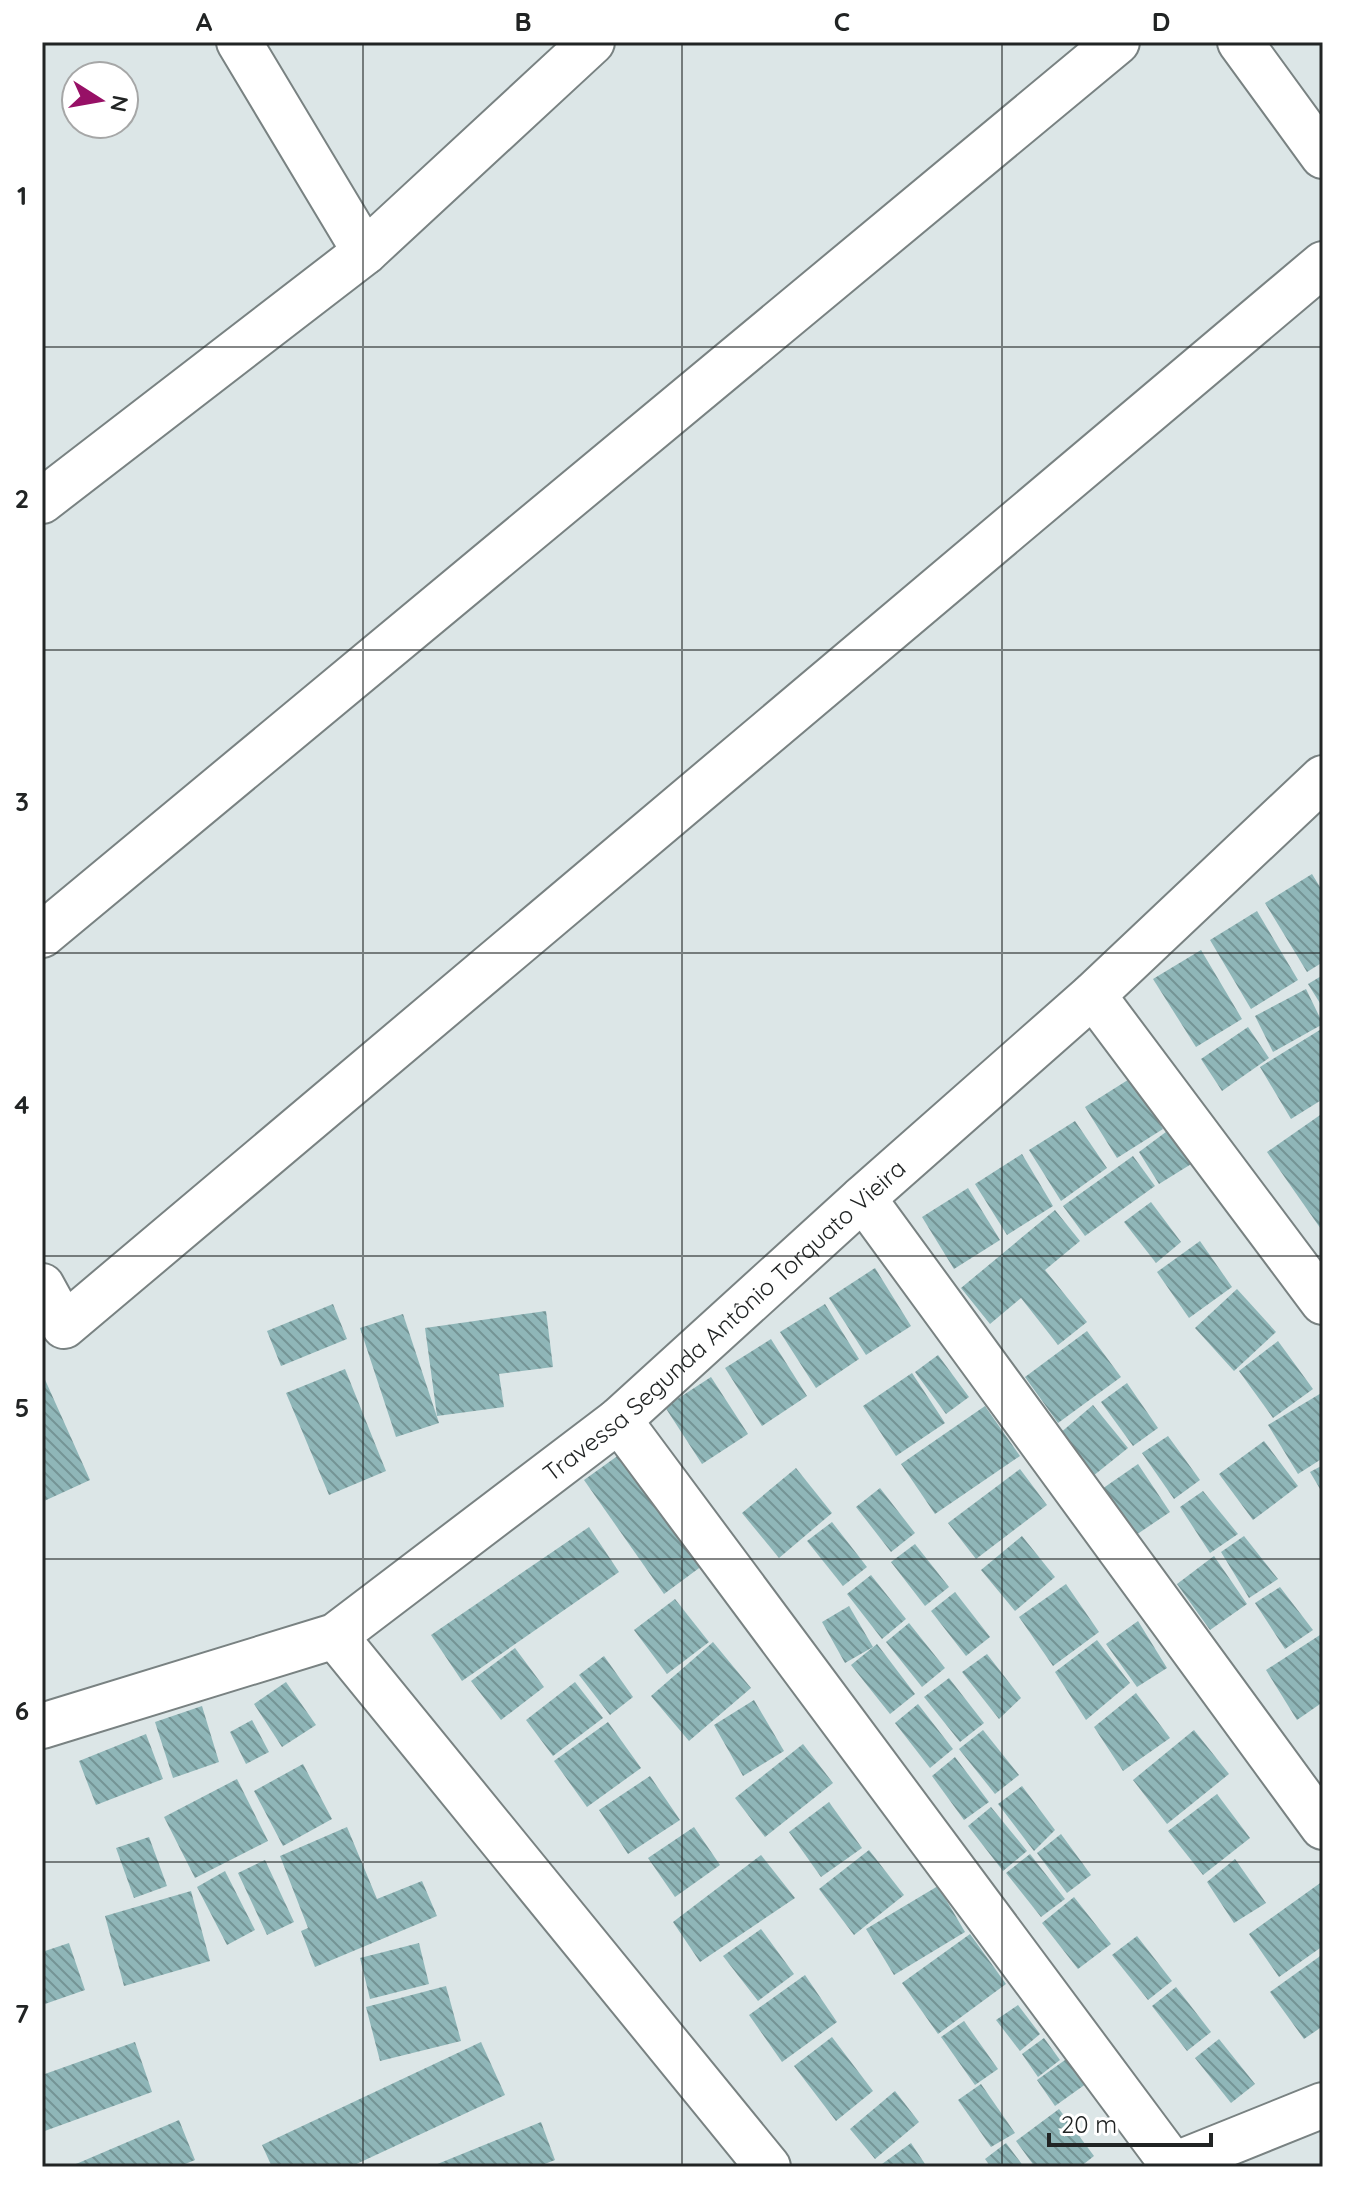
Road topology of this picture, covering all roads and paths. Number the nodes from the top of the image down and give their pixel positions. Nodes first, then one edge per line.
1 (239, 42) edge
2 (592, 42) edge
3 (1117, 42) edge
4 (1240, 42) edge
5 (1323, 156) edge
6 (365, 252) junction
7 (1323, 264) edge
8 (42, 501) edge
9 (1323, 778) edge
10 (42, 935) edge
11 (1093, 995) junction
12 (863, 1198) junction
13 (42, 1286) edge
14 (1323, 1302) edge
15 (619, 1420) junction
16 (335, 1636) junction
17 (42, 1726) edge
18 (1323, 1827) edge
19 (1323, 2105) edge
20 (1171, 2166) edge
21 (768, 2167) edge

1 - 6 street
2 - 6 street
3 - 10 street
4 - 5 street
6 - 8 street
7 - 13 street
9 - 11 street, Travessa Segunda Antônio Torquato Vieira
11 - 12 street, Travessa Segunda Antônio Torquato Vieira
11 - 14 street
12 - 15 street, Travessa Segunda Antônio Torquato Vieira
12 - 18 street
15 - 16 street, Travessa Segunda Antônio Torquato Vieira
15 - 20 street
16 - 17 street, Travessa Segunda Antônio Torquato Vieira
16 - 21 street
19 - 20 street

